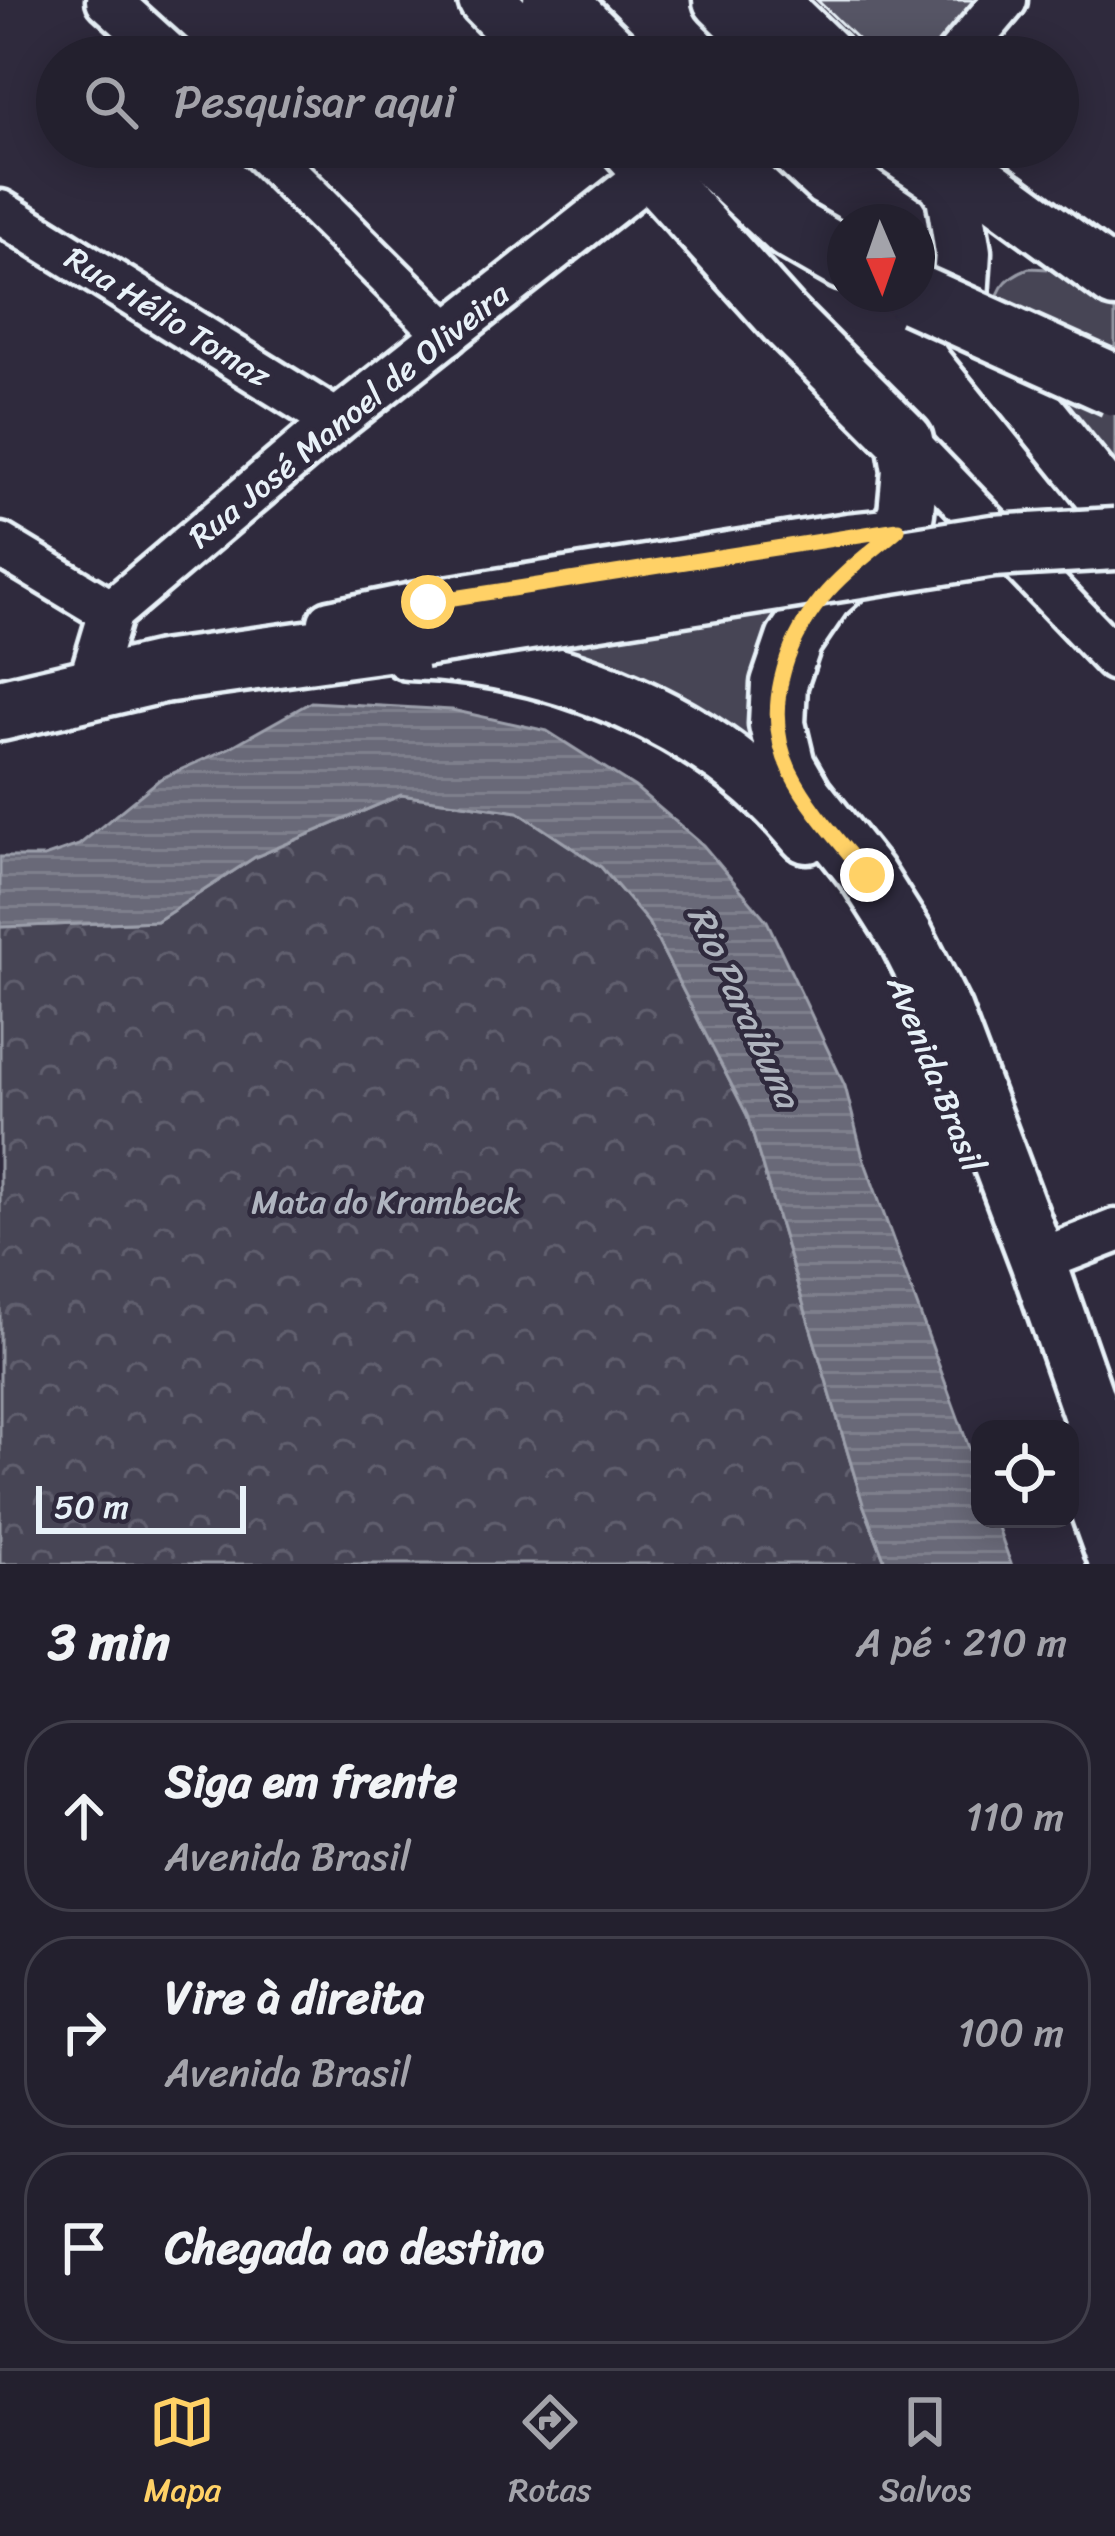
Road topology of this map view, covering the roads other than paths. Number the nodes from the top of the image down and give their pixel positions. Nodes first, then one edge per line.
1 (108, 0) edge
2 (486, 0) edge
3 (554, 0) edge
4 (721, 0) edge
5 (1005, 0) edge
6 (775, 31) edge
7 (148, 36) edge
8 (521, 36) edge
9 (591, 36) edge
10 (975, 36) edge
11 (281, 168) edge
12 (646, 168) edge
13 (672, 168) edge
14 (686, 168) edge
15 (928, 168) edge
16 (963, 168) edge
17 (0, 212) edge
18 (827, 249) edge
19 (1115, 280) edge
20 (1115, 291) edge
21 (937, 296) edge
22 (447, 334) junction
23 (1115, 385) edge
24 (337, 421) junction
25 (904, 440) junction
26 (1115, 509) edge
27 (898, 529) junction
28 (1115, 539) edge
29 (0, 545) edge
30 (1009, 551) junction
31 (111, 612) junction
32 (1115, 659) edge
33 (250, 660) junction
34 (163, 672) junction
35 (88, 689) junction
36 (0, 710) edge
37 (970, 1151) junction
38 (1115, 1231) edge
39 (1038, 1261) junction
40 (1066, 1420) edge
41 (1079, 1455) edge
42 (1115, 1484) edge
43 (1115, 1557) edge

1 - 7 street
2 - 8 main road
3 - 9 highway
4 - 6 main road
5 - 10 street
11 - 22 street
12 - 22 street, Rua José Manoel de Oliveira
13 - 25 main road
14 - 18 highway
15 - 21 main road
16 - 19 main road
17 - 24 street, Rua Hélio Tomaz
20 - 21 main road
21 - 23 highway, bridge
21 - 26 main road
22 - 24 street, Rua José Manoel de Oliveira
24 - 31 street, Rua José Manoel de Oliveira
25 - 27 main road
25 - 30 street
27 - 30 street, Avenida Brasil
27 - 34 street, Avenida Brasil
27 - 39 main road, Avenida Brasil
28 - 33 highway, Avenida Brasil, bridge
29 - 31 street
30 - 32 street
31 - 35 street
33 - 34 highway, Avenida Brasil
33 - 37 main road, Avenida Brasil
34 - 35 highway, Avenida Brasil
35 - 36 highway, Avenida Brasil
37 - 39 main road
37 - 40 main road, Avenida Brasil
38 - 39 street
39 - 42 main road, Avenida Brasil
41 - 43 main road, Avenida Brasil

